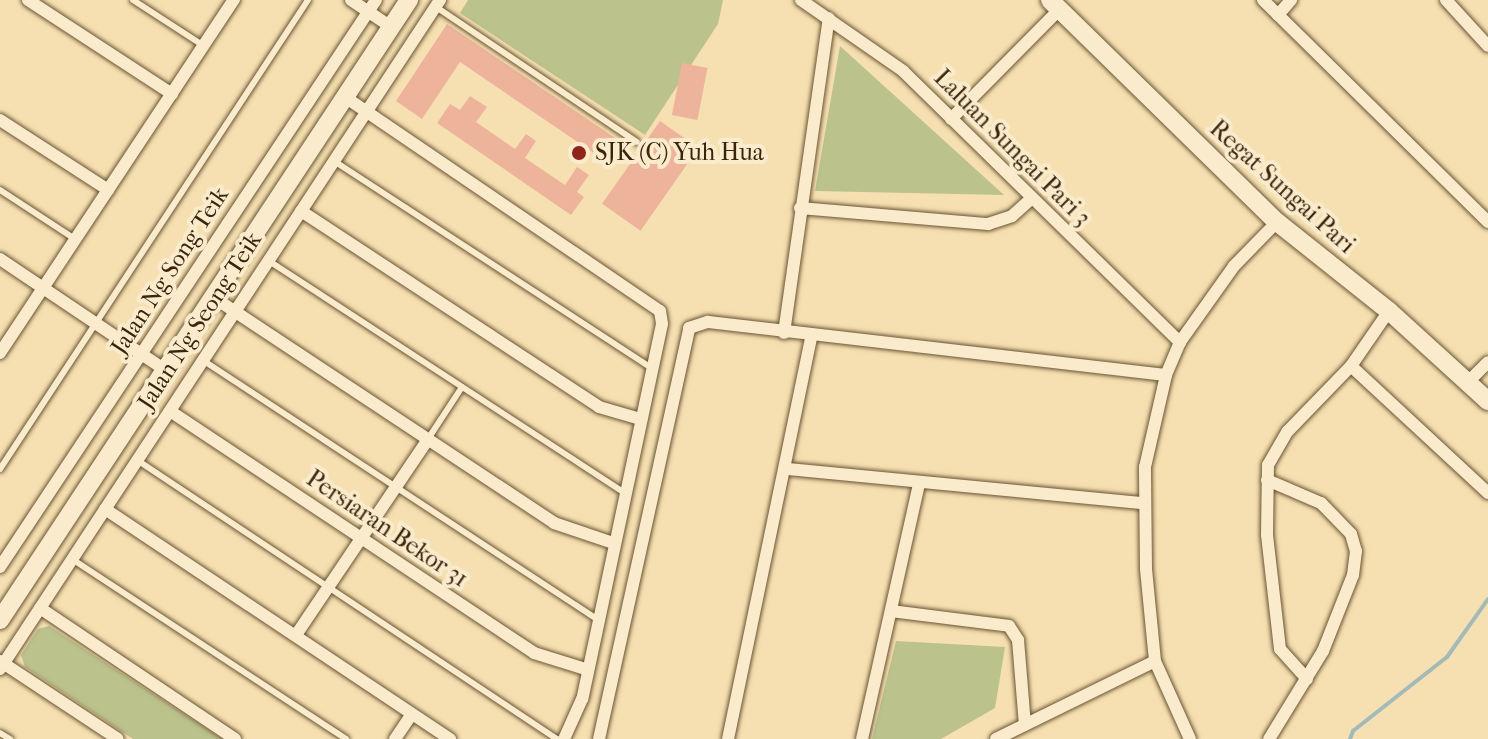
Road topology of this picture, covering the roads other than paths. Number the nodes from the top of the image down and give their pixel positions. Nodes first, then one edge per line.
1 (28, 0) edge
2 (133, 0) edge
3 (234, 0) edge
4 (308, 0) edge
5 (351, 0) edge
6 (409, 0) edge
7 (801, 0) edge
8 (1263, 0) edge
9 (1291, 0) edge
10 (1446, 0) edge
11 (438, 4) edge
12 (1055, 5) edge
13 (372, 6) edge
14 (1278, 15) junction
15 (829, 18) junction
16 (391, 27) junction
17 (204, 46) junction
18 (1488, 46) edge
19 (172, 94) junction
20 (345, 97) junction
21 (366, 112) junction
22 (951, 119) junction
23 (0, 120) edge
24 (637, 142) dead end
25 (334, 161) junction
26 (0, 190) edge
27 (108, 190) junction
28 (1031, 199) junction
29 (800, 208) junction
30 (301, 211) junction
31 (1277, 222) junction
32 (1488, 222) edge
33 (75, 239) junction
34 (0, 259) edge
35 (269, 261) junction
36 (44, 287) junction
37 (213, 297) junction
38 (1389, 311) junction
39 (236, 313) junction
40 (95, 322) junction
41 (784, 333) junction
42 (5, 336) edge
43 (811, 337) junction
44 (1180, 342) junction
45 (0, 353) edge
46 (142, 354) junction
47 (204, 361) junction
48 (1488, 362) edge
49 (1351, 366) junction
50 (652, 368) junction
51 (165, 370) junction
52 (1166, 375) junction
53 (1468, 382) junction
54 (462, 387) junction
55 (1488, 401) edge
56 (170, 411) junction
57 (640, 419) junction
58 (428, 439) junction
59 (137, 460) junction
60 (0, 469) edge
61 (788, 469) junction
62 (1267, 480) junction
63 (919, 483) junction
64 (395, 489) junction
65 (1488, 493) edge
66 (626, 494) junction
67 (1143, 503) junction
68 (105, 509) junction
69 (362, 538) junction
70 (613, 543) junction
71 (72, 559) junction
72 (0, 567) edge
73 (329, 588) junction
74 (40, 608) junction
75 (891, 611) junction
76 (597, 619) junction
77 (0, 620) edge
78 (296, 635) junction
79 (1155, 661) junction
80 (1, 665) edge
81 (585, 669) junction
82 (1307, 679) junction
83 (412, 714) junction
84 (1025, 725) junction
85 (0, 733) edge
86 (10, 739) edge
87 (118, 739) edge
88 (235, 739) edge
89 (346, 739) edge
90 (395, 739) edge
91 (450, 739) edge
92 (557, 739) edge
93 (564, 739) edge
94 (599, 739) edge
95 (728, 739) edge
96 (862, 739) edge
97 (996, 739) edge
98 (1190, 739) edge
99 (1269, 739) edge

1 - 19 street
2 - 17 lane
3 - 17 street
4 - 40 lane
5 - 13 street
6 - 16 main road, Jalan Ng Seong Teik
7 - 15 street, Laluan Sungai Pari 3
8 - 14 street
9 - 14 street
10 - 18 street
11 - 21 street, Jalan Ng Seong Teik
11 - 24 lane
12 - 22 street
12 - 31 main road, Regat Sungai Pari
13 - 16 street
13 - 46 street, Jalan Ng Song Teik
14 - 32 street
15 - 22 street, Laluan Sungai Pari 3
15 - 29 street
16 - 20 main road, Jalan Ng Seong Teik
17 - 19 street
19 - 27 street
20 - 21 street
20 - 37 main road, Jalan Ng Seong Teik
21 - 25 street, Jalan Ng Seong Teik
21 - 50 street
22 - 28 street, Laluan Sungai Pari 3
23 - 27 street
25 - 30 street, Jalan Ng Seong Teik
25 - 50 lane
26 - 33 lane
27 - 33 street
28 - 29 street
28 - 44 street, Laluan Sungai Pari 3
29 - 41 street
30 - 35 street, Jalan Ng Seong Teik
30 - 57 street
31 - 38 main road, Regat Sungai Pari
31 - 44 street
33 - 36 street
34 - 36 street
35 - 39 street, Jalan Ng Seong Teik
35 - 54 lane
36 - 40 street
36 - 42 street
37 - 39 street
37 - 51 main road, Jalan Ng Seong Teik
38 - 49 street
38 - 53 main road, Regat Sungai Pari
39 - 47 street, Jalan Ng Seong Teik
39 - 58 street
40 - 46 street
40 - 60 lane
41 - 43 street
41 - 94 street
42 - 45 street
43 - 52 street
43 - 61 street
44 - 52 street
46 - 51 street
46 - 72 street, Jalan Ng Song Teik
47 - 56 street, Jalan Ng Seong Teik
47 - 64 lane
48 - 53 street
49 - 62 street
49 - 65 street
50 - 57 street
51 - 77 main road, Jalan Ng Seong Teik
52 - 67 street
53 - 55 main road, Regat Sungai Pari
54 - 58 lane
54 - 66 lane
56 - 59 street, Jalan Ng Seong Teik
56 - 69 street, Persiaran Bekor 31
57 - 66 street
58 - 64 street
58 - 70 street
59 - 68 street, Jalan Ng Seong Teik
59 - 73 lane
61 - 63 street
61 - 95 street
62 - 82 street
62 - 82 street
63 - 67 street
63 - 75 street
64 - 69 street
64 - 76 lane
66 - 70 street
67 - 79 street
68 - 71 street, Jalan Ng Seong Teik
68 - 78 street
69 - 73 street
69 - 81 street, Persiaran Bekor 31
70 - 76 street
71 - 74 street, Jalan Ng Seong Teik
71 - 89 lane
73 - 78 street
73 - 92 lane
74 - 80 street, Jalan Ng Seong Teik
74 - 88 street
75 - 84 street
75 - 96 street
76 - 81 street
78 - 83 street
79 - 84 street
79 - 98 street
80 - 87 street
81 - 93 street
82 - 99 street
83 - 90 street
83 - 91 street
84 - 97 street
85 - 86 lane

